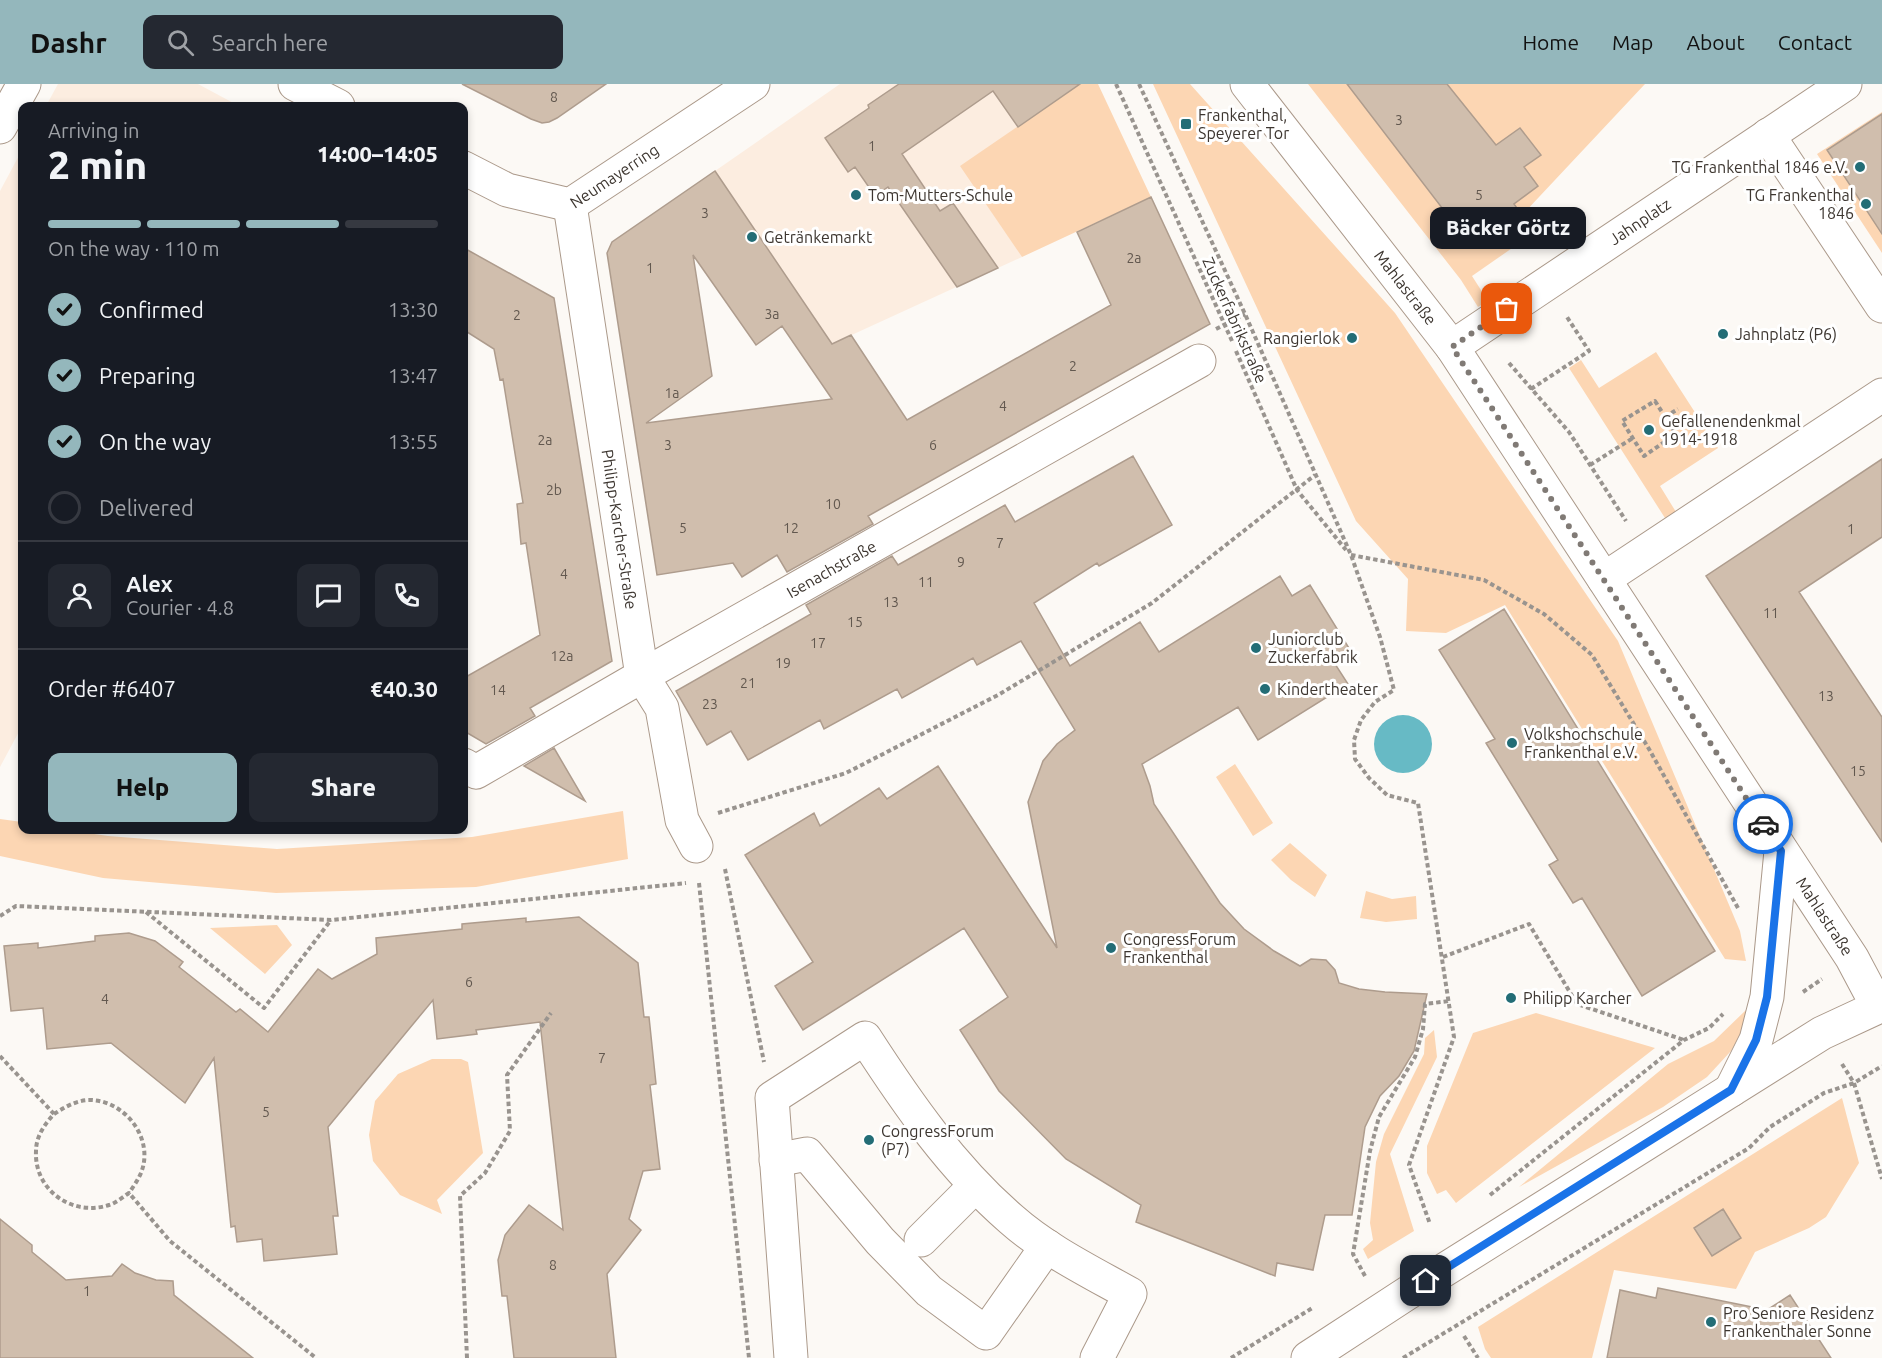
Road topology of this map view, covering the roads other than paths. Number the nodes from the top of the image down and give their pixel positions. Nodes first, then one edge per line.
1 (24, 84) edge
2 (295, 84) edge
3 (753, 84) edge
4 (1246, 84) edge
5 (1845, 84) edge
6 (330, 102) edge
7 (0, 127) edge
8 (1768, 135) junction
9 (468, 170) edge
10 (570, 205) junction
11 (1882, 306) edge
12 (1452, 347) junction
13 (1199, 361) dead end
14 (1882, 395) edge
15 (1604, 579) junction
16 (642, 676) junction
17 (468, 767) edge
18 (1781, 851) junction
19 (710, 853) road end
20 (1881, 1009) edge
21 (1731, 1090) junction
22 (776, 1160) junction
23 (975, 1186) junction
24 (921, 1240) dead end
25 (1047, 1246) junction
26 (791, 1358) edge
27 (1096, 1358) edge
28 (1308, 1358) edge

1 - 7 street
2 - 6 street
3 - 10 street, Neumayerring
4 - 12 street, Mahlastraße
5 - 8 street, Jahnplatz
8 - 11 street
8 - 12 street, Jahnplatz
9 - 10 street, Neumayerring
10 - 16 street, Philipp-Karcher-Straße
12 - 15 street, Mahlastraße
13 - 16 street, Isenachstraße
14 - 15 street
15 - 18 street, Mahlastraße
16 - 17 street, Isenachstraße
16 - 19 street, Philipp-Karcher-Straße
18 - 20 street, Mahlastraße
18 - 21 street
20 - 21 street
21 - 28 street
22 - 23 street
22 - 25 street
22 - 26 street
23 - 24 street
23 - 25 street
25 - 27 street

